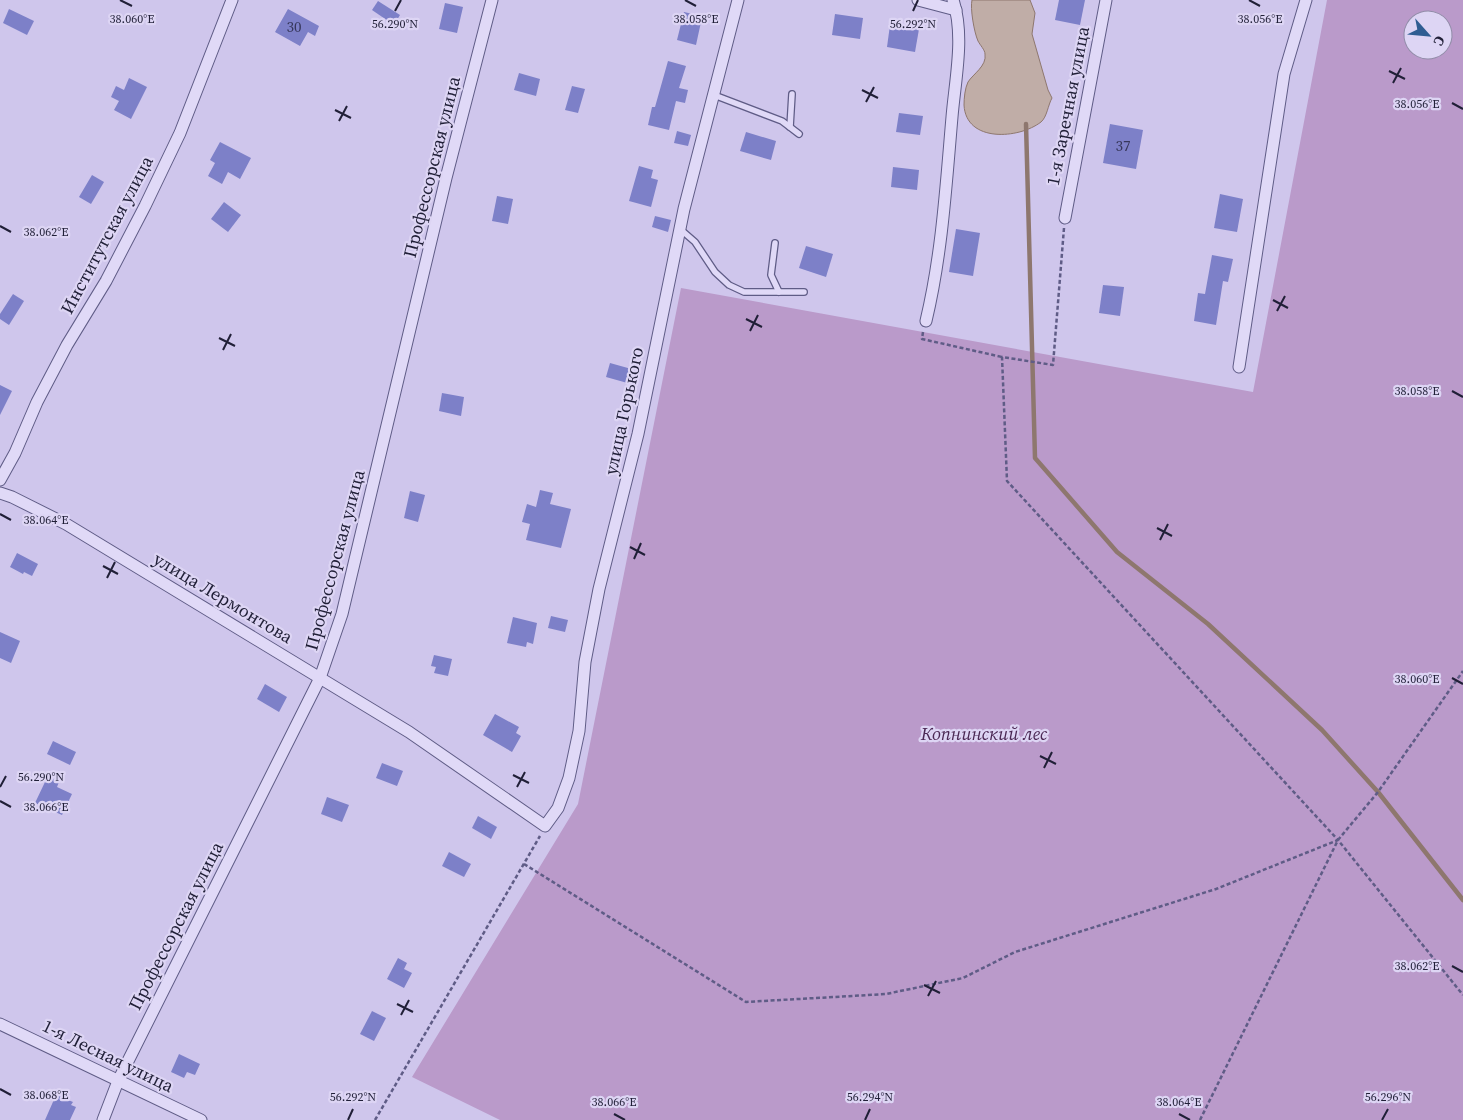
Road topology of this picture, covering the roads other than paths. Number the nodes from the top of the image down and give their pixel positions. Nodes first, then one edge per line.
1 (232, 0) edge
2 (492, 0) edge
3 (738, 0) edge
4 (918, 0) edge
5 (1106, 0) edge
6 (1306, 0) edge
7 (954, 5) edge
8 (792, 94) dead end
9 (714, 95) junction
10 (790, 127) junction
11 (800, 134) dead end
12 (1065, 218) road end
13 (680, 229) junction
14 (775, 243) dead end
15 (779, 292) junction
16 (804, 292) dead end
17 (926, 321) road end
18 (1239, 366) dead end
19 (0, 480) edge
20 (0, 493) edge
21 (320, 678) junction
22 (545, 826) joint
23 (0, 1024) edge
24 (118, 1081) junction
25 (103, 1120) edge
26 (201, 1120) edge

1 - 19 street, Институтская улица
2 - 21 street, Профессорская улица
3 - 9 street, улица Горького
4 - 7 street
5 - 12 street, 1-я Заречная улица
6 - 18 street
7 - 17 street
8 - 10 lane
9 - 10 lane
9 - 13 street, улица Горького
10 - 11 lane
13 - 15 lane
13 - 22 street, улица Горького
14 - 15 lane
15 - 16 lane
20 - 21 street, улица Лермонтова
21 - 22 street, улица Лермонтова
21 - 24 street, Профессорская улица
23 - 24 street, 1-я Лесная улица
24 - 25 street, Профессорская улица
24 - 26 street, 1-я Лесная улица

